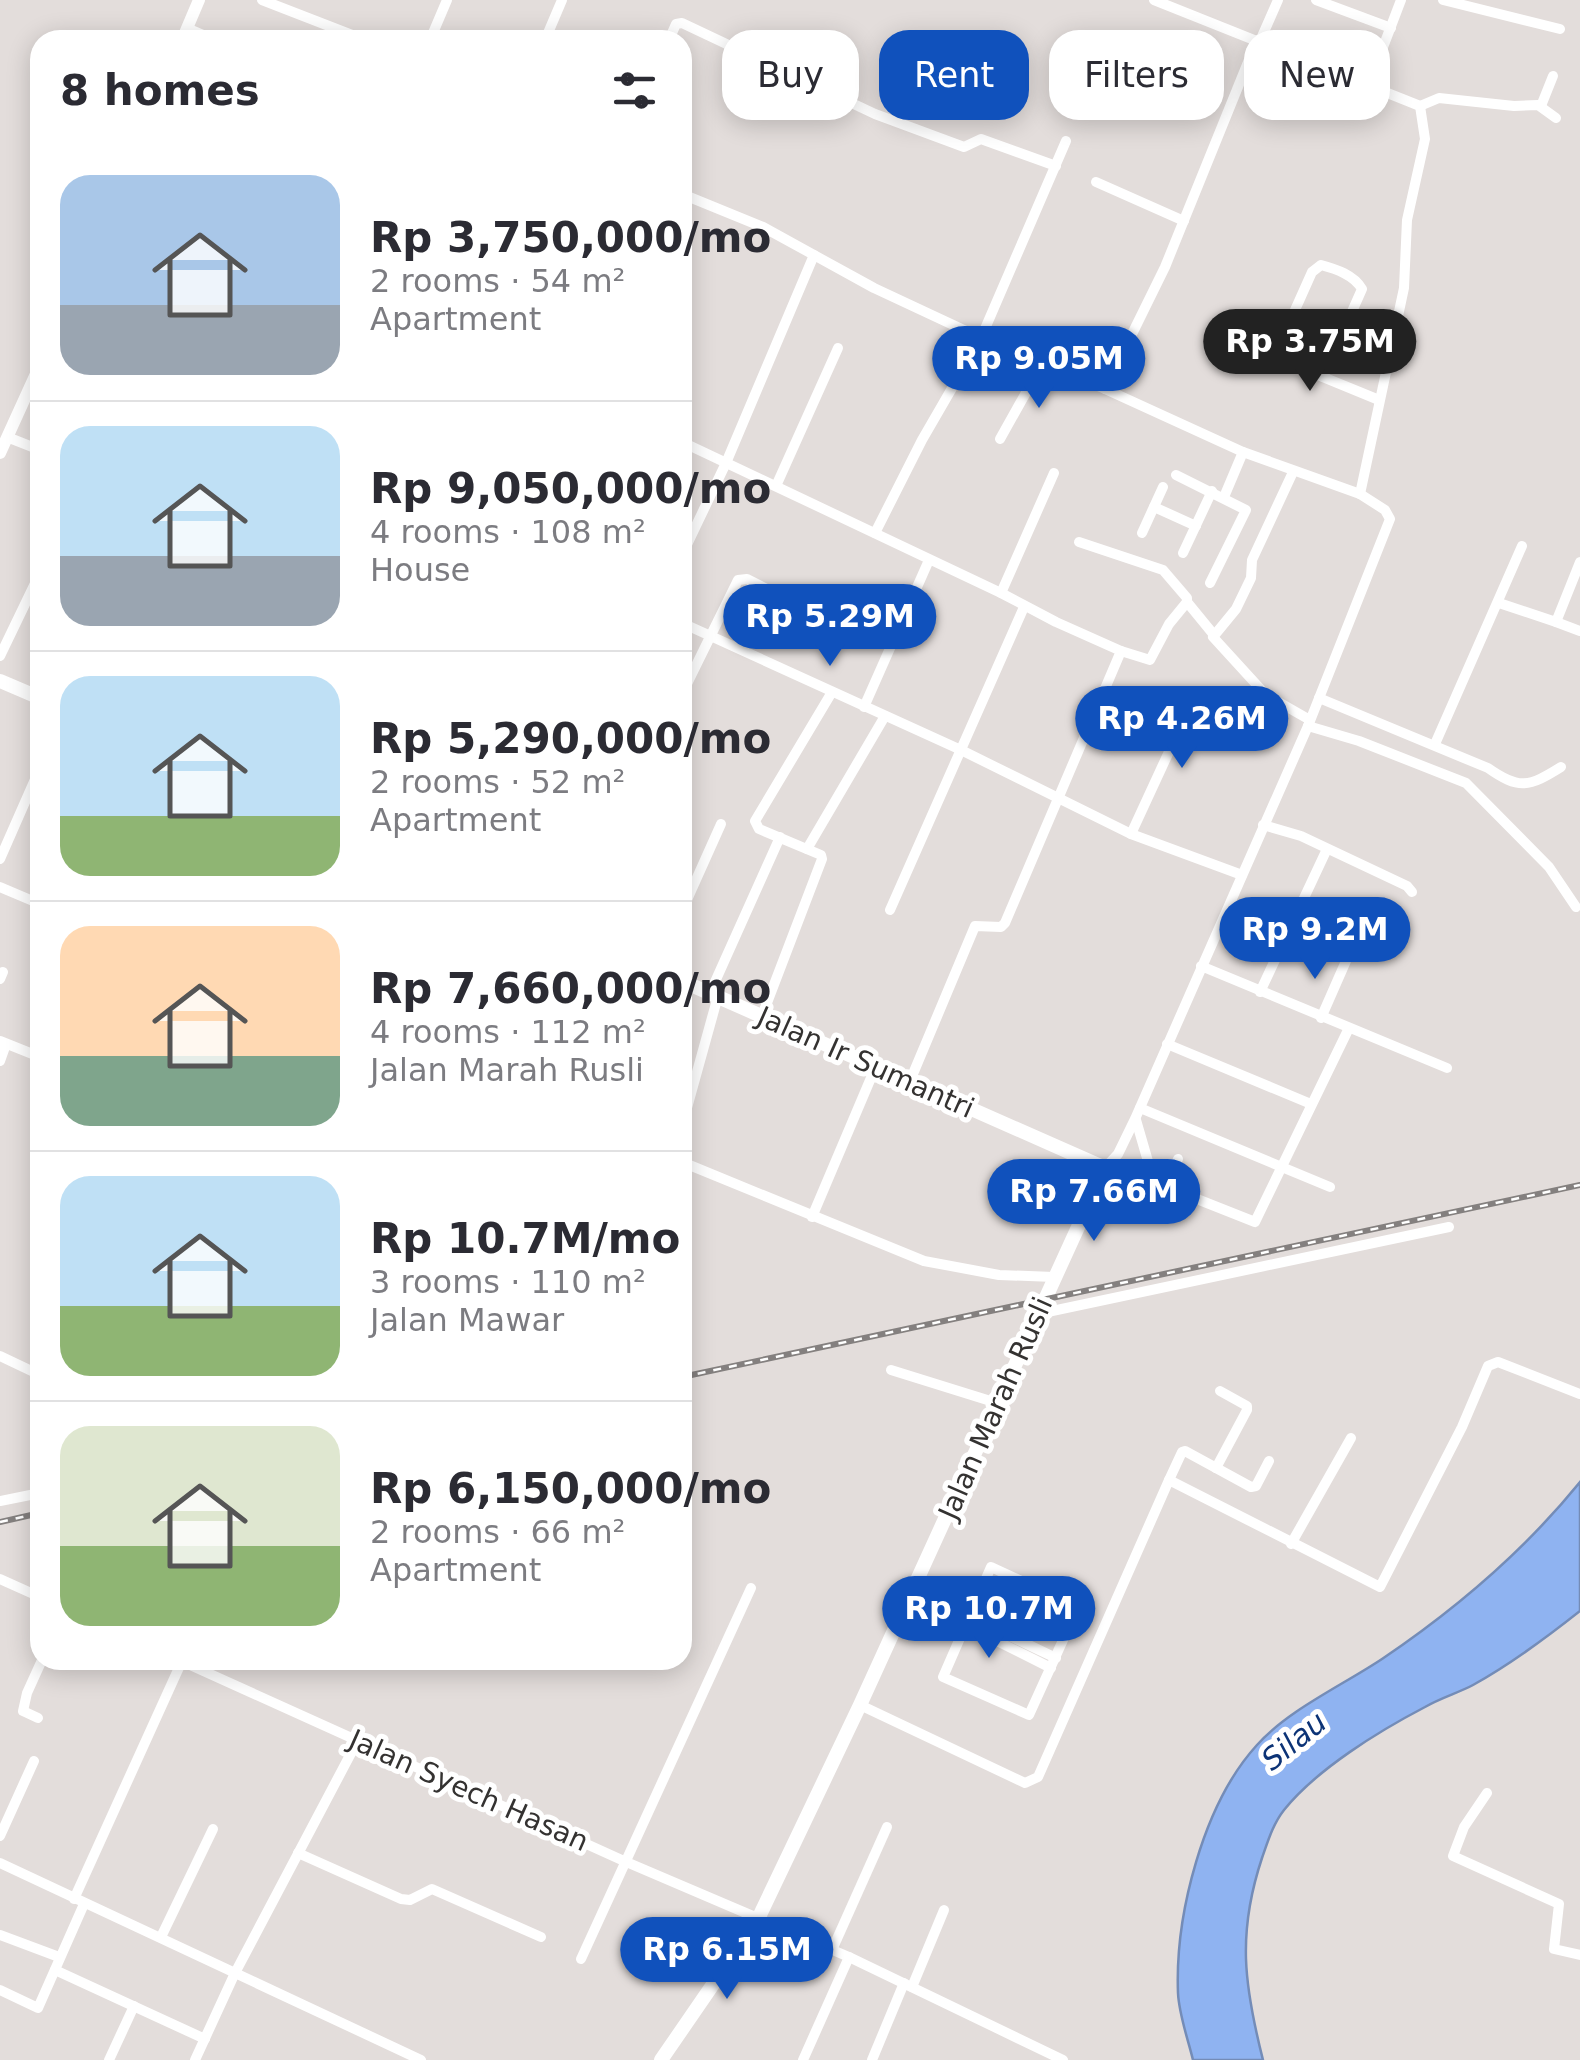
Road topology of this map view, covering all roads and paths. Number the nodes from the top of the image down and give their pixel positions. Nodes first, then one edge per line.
1 (199, 0) edge
2 (262, 0) edge
3 (447, 0) edge
4 (562, 0) edge
5 (1154, 0) edge
6 (1278, 0) edge
7 (1316, 0) edge
8 (1401, 0) edge
9 (1443, 0) edge
10 (1392, 28) junction
11 (1560, 29) dead end
12 (186, 30) edge
13 (338, 30) edge
14 (434, 30) edge
15 (549, 30) edge
16 (673, 30) edge
17 (1264, 30) edge
18 (1390, 33) edge
19 (1244, 35) edge
20 (1554, 76) dead end
21 (1244, 77) edge
22 (1390, 93) edge
23 (1420, 106) junction
24 (1540, 106) junction
25 (1556, 118) dead end
26 (1066, 141) dead end
27 (1056, 166) junction
28 (1096, 182) dead end
29 (692, 198) edge
30 (1184, 220) junction
31 (814, 254) junction
32 (981, 338) junction
33 (838, 348) dead end
34 (1257, 350) dead end
35 (1274, 357) junction
36 (1042, 364) junction
37 (1324, 378) junction
38 (30, 386) edge
39 (1106, 389) junction
40 (1380, 400) junction
41 (7, 437) junction
42 (1000, 439) dead end
43 (30, 446) edge
44 (692, 447) edge
45 (1242, 452) junction
46 (0, 453) edge
47 (726, 463) junction
48 (1054, 472) dead end
49 (1292, 472) junction
50 (1176, 475) dead end
51 (776, 486) junction
52 (1163, 486) dead end
53 (1212, 491) junction
54 (1360, 494) junction
55 (1224, 497) junction
56 (1154, 507) junction
57 (1196, 526) junction
58 (875, 533) junction
59 (1142, 533) dead end
60 (692, 534) edge
61 (1079, 542) dead end
62 (1522, 546) dead end
63 (1183, 554) dead end
64 (929, 560) junction
65 (1580, 562) edge
66 (1210, 584) dead end
67 (1000, 592) junction
68 (30, 594) edge
69 (1188, 602) junction
70 (1499, 603) junction
71 (800, 606) dead end
72 (1024, 607) junction
73 (1556, 622) junction
74 (692, 627) edge
75 (1580, 631) edge
76 (710, 635) junction
77 (1214, 635) junction
78 (1122, 650) junction
79 (0, 656) edge
80 (692, 673) edge
81 (0, 681) edge
82 (1197, 691) dead end
83 (832, 692) junction
84 (30, 694) edge
85 (1319, 698) junction
86 (864, 707) junction
87 (885, 716) junction
88 (1309, 723) junction
89 (1435, 744) junction
90 (961, 750) junction
91 (1561, 767) dead end
92 (30, 791) edge
93 (1056, 798) junction
94 (721, 824) dead end
95 (1263, 825) junction
96 (1131, 834) junction
97 (780, 838) junction
98 (807, 849) junction
99 (1327, 849) junction
100 (0, 859) edge
101 (1242, 875) junction
102 (0, 887) edge
103 (692, 889) edge
104 (1412, 892) dead end
105 (30, 900) edge
106 (1576, 908) dead end
107 (890, 910) dead end
108 (1346, 962) dead end
109 (1201, 966) junction
110 (692, 985) edge
111 (1260, 992) junction
112 (714, 994) junction
113 (762, 1016) junction
114 (1322, 1018) junction
115 (1348, 1030) junction
116 (3, 1042) edge
117 (1168, 1044) junction
118 (30, 1052) edge
119 (0, 1061) edge
120 (876, 1066) junction
121 (1448, 1068) dead end
122 (910, 1081) junction
123 (692, 1085) edge
124 (1311, 1104) junction
125 (1138, 1113) junction
126 (1178, 1159) dead end
127 (692, 1166) edge
128 (1104, 1168) junction
129 (1282, 1168) junction
130 (1167, 1187) junction
131 (1330, 1187) dead end
132 (812, 1217) junction
133 (1449, 1226) dead end
134 (1054, 1277) junction
135 (1037, 1314) junction
136 (0, 1356) edge
137 (30, 1370) edge
138 (891, 1370) dead end
139 (1220, 1391) dead end
140 (1580, 1394) edge
141 (997, 1403) junction
142 (1351, 1438) dead end
143 (1269, 1461) dead end
144 (1216, 1468) junction
145 (1169, 1480) junction
146 (30, 1496) edge
147 (0, 1502) edge
148 (1292, 1544) junction
149 (0, 1579) edge
150 (751, 1588) dead end
151 (30, 1592) edge
152 (910, 1598) junction
153 (963, 1620) junction
154 (1054, 1663) junction
155 (37, 1670) edge
156 (176, 1670) edge
157 (200, 1670) edge
158 (860, 1706) junction
159 (38, 1718) dead end
160 (358, 1740) junction
161 (34, 1761) dead end
162 (1487, 1793) dead end
163 (887, 1827) dead end
164 (213, 1829) dead end
165 (0, 1836) edge
166 (298, 1853) junction
167 (624, 1860) junction
168 (0, 1863) edge
169 (79, 1901) junction
170 (944, 1910) dead end
171 (758, 1919) junction
172 (0, 1934) edge
173 (541, 1936) dead end
174 (160, 1937) junction
175 (832, 1950) junction
176 (1580, 1955) edge
177 (59, 1957) junction
178 (849, 1957) junction
179 (581, 1960) dead end
180 (54, 1970) junction
181 (235, 1973) junction
182 (908, 1985) junction
183 (0, 1990) edge
184 (134, 2006) junction
185 (205, 2039) junction
186 (401, 2056) edge
187 (109, 2060) edge
188 (195, 2060) edge
189 (421, 2060) edge
190 (661, 2060) edge
191 (803, 2060) edge
192 (872, 2060) edge
193 (1063, 2060) edge

1 - 12 street
2 - 13 street
3 - 14 street
4 - 15 street
5 - 19 street
6 - 17 street
7 - 10 street
8 - 10 street
9 - 11 street
10 - 18 street
16 - 27 street
20 - 24 street
21 - 30 street
22 - 23 street
23 - 24 street
23 - 40 street
24 - 25 street
26 - 27 street
27 - 32 street
28 - 30 street
29 - 31 street
30 - 39 street
31 - 32 street
31 - 47 street
32 - 36 street
32 - 58 street
33 - 51 street
34 - 35 street
35 - 37 street
35 - 37 street
36 - 39 street
36 - 42 street
37 - 40 street
38 - 41 street
39 - 45 street
40 - 54 street
41 - 43 street
41 - 46 street
44 - 47 street
45 - 49 street
45 - 55 street
47 - 51 street
47 - 60 street
48 - 67 street
49 - 54 street
49 - 77 street
50 - 53 street
51 - 58 street
52 - 56 street
53 - 55 street
53 - 57 street
54 - 85 street
55 - 66 street
56 - 57 street
56 - 59 street
57 - 63 street
58 - 64 street
61 - 69 street
62 - 70 street
64 - 67 street
64 - 86 street
65 - 73 street
67 - 72 street
68 - 79 street
69 - 77 street
69 - 78 street
70 - 73 street
70 - 89 street
71 - 76 street
72 - 78 street
72 - 90 street
73 - 75 street
74 - 76 street
76 - 80 street
76 - 83 street
77 - 88 street
78 - 93 street
81 - 84 main road
82 - 96 street
83 - 86 street
83 - 97 street
85 - 88 street
85 - 89 street
86 - 87 street
87 - 90 street
87 - 98 street
88 - 95 street
88 - 106 street
89 - 91 street
90 - 93 street
90 - 107 street
92 - 100 street
93 - 96 street
93 - 122 street
94 - 103 street
95 - 99 street
95 - 101 street
96 - 101 street
97 - 98 street
97 - 112 street
98 - 113 street
99 - 104 street
99 - 111 street
101 - 109 street
102 - 105 street
108 - 114 street
109 - 111 street
109 - 117 street
110 - 112 main road, Jalan Ir Sumantri
111 - 114 street
112 - 113 main road, Jalan Ir Sumantri
112 - 123 street
113 - 120 main road, Jalan Ir Sumantri
114 - 115 street
115 - 121 street
115 - 124 street
116 - 118 street
116 - 119 street
117 - 124 street
117 - 125 street
120 - 122 main road, Jalan Ir Sumantri
120 - 132 street
122 - 128 main road, Jalan Ir Sumantri
124 - 129 street
125 - 128 street
125 - 129 street
125 - 130 street
126 - 130 street
127 - 132 street
128 - 134 main road, Jalan Marah Rusli
129 - 130 street
129 - 131 street
132 - 134 street
133 - 135 street
134 - 135 main road, Jalan Marah Rusli
135 - 141 main road, Jalan Marah Rusli
136 - 137 street
138 - 141 street
139 - 144 street
140 - 148 street
141 - 152 main road, Jalan Marah Rusli
142 - 148 street
143 - 144 street
144 - 145 street
145 - 148 street
145 - 158 street
146 - 147 street
149 - 151 street
150 - 167 street
152 - 153 street
152 - 158 main road, Jalan Marah Rusli
153 - 154 street
153 - 154 street
153 - 154 street
155 - 159 street
156 - 169 street
157 - 160 street, Jalan Syech Hasan
158 - 171 main road, Jalan Marah Rusli
160 - 166 street
160 - 167 street, Jalan Syech Hasan
161 - 165 street
162 - 176 street
163 - 175 street
164 - 174 street
166 - 173 street
166 - 181 street
167 - 171 street, Jalan Syech Hasan
167 - 179 street
168 - 169 street
169 - 174 street
169 - 177 street
170 - 182 street
171 - 175 street, Jalan Syech Hasan
171 - 190 main road, Jalan Marah Rusli
172 - 177 street
174 - 181 street
175 - 178 street, Jalan Syech Hasan
177 - 180 street
178 - 182 street, Jalan Syech Hasan
178 - 191 street
180 - 183 street
180 - 184 street
181 - 185 street
181 - 186 street
182 - 192 street
182 - 193 street, Jalan Syech Hasan
184 - 185 street
184 - 187 street
185 - 188 street
186 - 189 street

